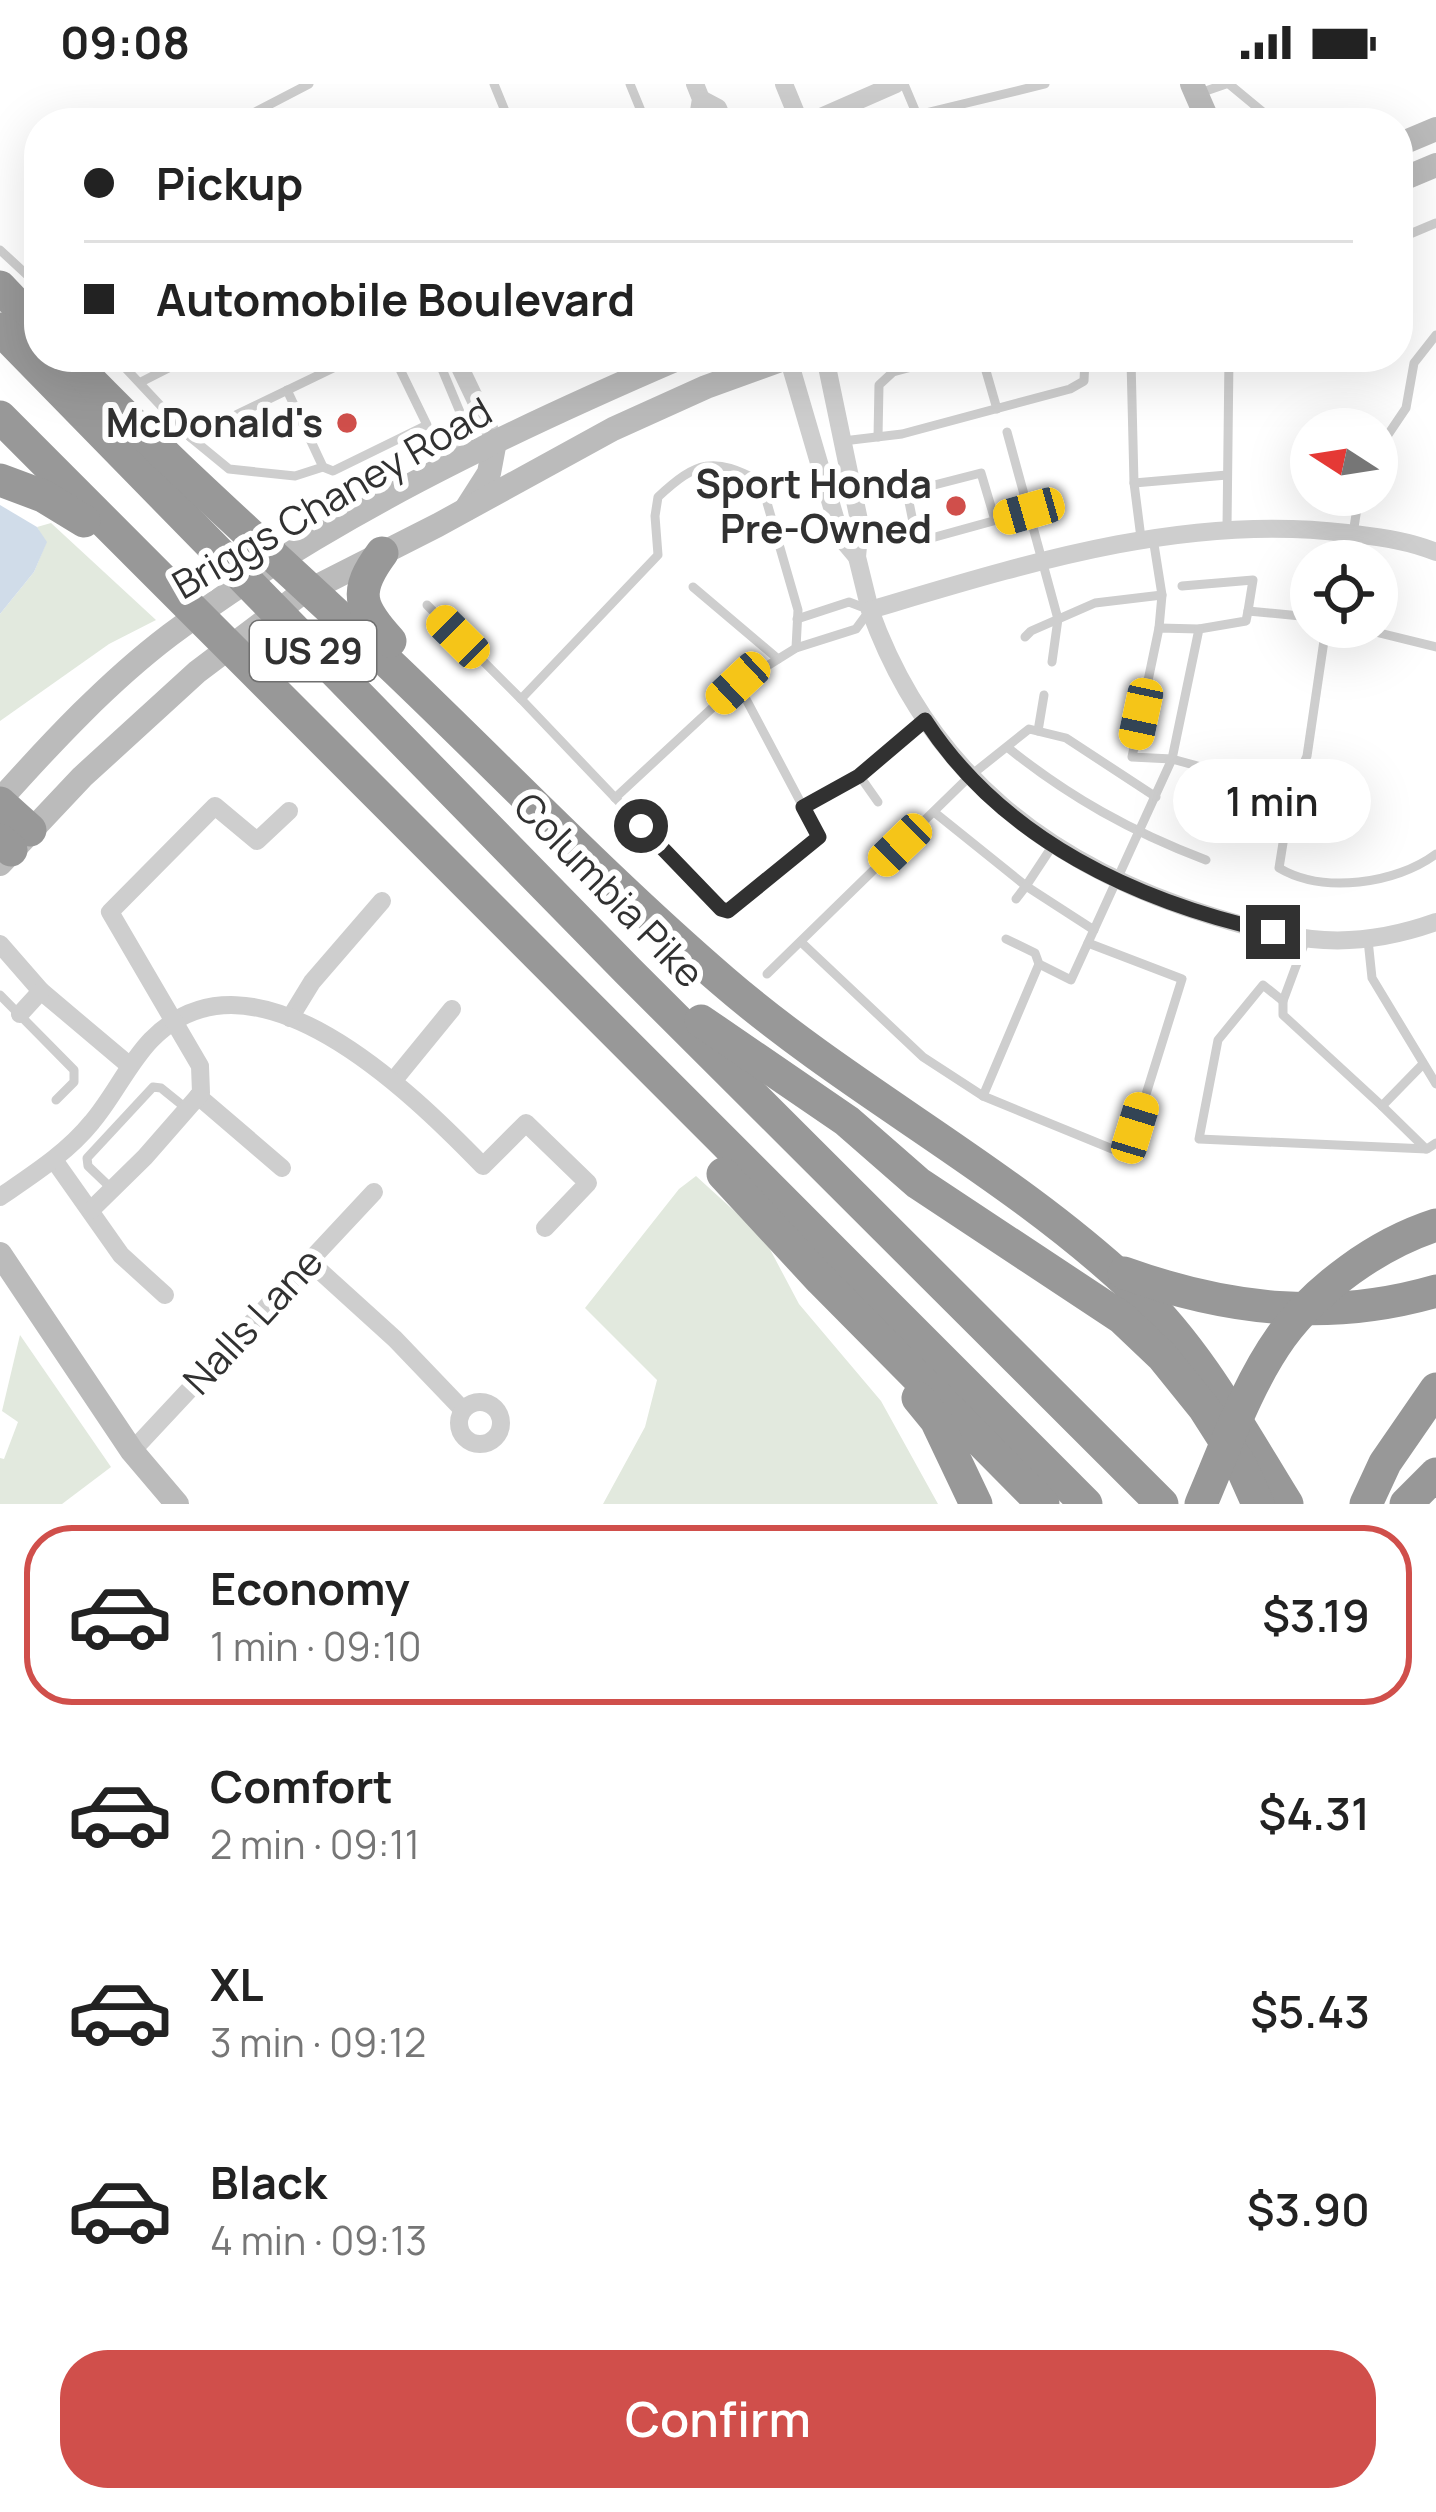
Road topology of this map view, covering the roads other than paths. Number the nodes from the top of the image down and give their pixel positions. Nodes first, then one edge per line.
1 (309, 84) edge
2 (900, 84) edge
3 (1045, 84) edge
4 (1227, 84) edge
5 (1194, 89) edge
6 (263, 108) edge
7 (841, 108) edge
8 (946, 108) edge
9 (1257, 108) edge
10 (0, 250) edge
11 (24, 272) edge
12 (0, 287) edge
13 (24, 312) edge
14 (0, 329) edge
15 (1436, 335) edge
16 (24, 354) edge
17 (1413, 369) edge
18 (42, 372) edge
19 (81, 372) edge
20 (131, 372) edge
21 (161, 372) edge
22 (325, 372) edge
23 (401, 372) edge
24 (443, 372) edge
25 (465, 372) edge
26 (618, 372) edge
27 (746, 372) edge
28 (792, 372) edge
29 (828, 372) edge
30 (893, 372) edge
31 (986, 372) edge
32 (1084, 372) edge
33 (1131, 372) edge
34 (1228, 372) edge
35 (1412, 372) edge
36 (141, 382) junction
37 (287, 390) junction
38 (997, 409) junction
39 (0, 417) edge
40 (1398, 420) edge
41 (1007, 432) dead end
42 (190, 437) junction
43 (878, 437) junction
44 (495, 441) junction
45 (843, 441) junction
46 (453, 462) junction
47 (323, 466) junction
48 (1227, 475) junction
49 (0, 479) edge
50 (1134, 483) junction
51 (465, 511) junction
52 (1029, 511) junction
53 (1356, 516) edge
54 (994, 520) junction
55 (860, 525) junction
56 (1227, 527) junction
57 (1353, 534) junction
58 (1147, 537) junction
59 (917, 542) junction
60 (125, 545) junction
61 (1436, 552) edge
62 (382, 553) junction
63 (857, 557) junction
64 (276, 564) junction
65 (1043, 564) junction
66 (1182, 586) dead end
67 (693, 587) dead end
68 (304, 592) junction
69 (1162, 595) junction
70 (427, 605) dead end
71 (870, 610) junction
72 (1248, 610) junction
73 (1290, 614) edge
74 (1058, 619) junction
75 (797, 620) junction
76 (1159, 628) junction
77 (1198, 628) junction
78 (1025, 637) dead end
79 (1398, 638) edge
80 (1436, 647) edge
81 (796, 648) junction
82 (1323, 648) edge
83 (778, 659) junction
84 (1052, 662) dead end
85 (738, 683) junction
86 (1044, 695) dead end
87 (521, 699) junction
88 (925, 720) junction
89 (1038, 731) junction
90 (1007, 747) junction
91 (1132, 757) junction
92 (1172, 759) junction
93 (1112, 772) junction
94 (859, 776) junction
95 (970, 776) junction
96 (1291, 793) junction
97 (1156, 797) junction
98 (615, 798) junction
99 (0, 801) edge
100 (878, 802) dead end
101 (540, 807) junction
102 (803, 807) junction
103 (289, 811) dead end
104 (934, 812) junction
105 (1139, 835) junction
106 (1053, 845) junction
107 (10, 846) edge
108 (1436, 854) edge
109 (1206, 860) dead end
110 (1118, 882) junction
111 (1027, 886) junction
112 (1016, 899) dead end
113 (382, 901) dead end
114 (1436, 922) edge
115 (1094, 930) junction
116 (1006, 938) dead end
117 (1306, 939) junction
118 (1368, 940) junction
119 (801, 942) junction
120 (1088, 943) junction
121 (0, 944) edge
122 (1039, 964) junction
123 (628, 971) junction
124 (767, 974) dead end
125 (41, 991) junction
126 (571, 992) junction
127 (0, 995) edge
128 (1283, 1000) junction
129 (452, 1010) dead end
130 (20, 1013) junction
131 (290, 1018) junction
132 (173, 1022) junction
133 (1423, 1064) junction
134 (130, 1066) junction
135 (394, 1080) junction
136 (1436, 1084) edge
137 (983, 1096) junction
138 (56, 1100) dead end
139 (192, 1102) junction
140 (1382, 1106) junction
141 (1431, 1146) edge
142 (54, 1160) junction
143 (897, 1161) junction
144 (282, 1168) dead end
145 (112, 1189) junction
146 (374, 1192) dead end
147 (0, 1197) edge
148 (91, 1210) junction
149 (1436, 1225) edge
150 (545, 1228) dead end
151 (309, 1261) junction
152 (3, 1267) edge
153 (821, 1280) junction
154 (1436, 1292) edge
155 (165, 1295) dead end
156 (1436, 1389) edge
157 (463, 1410) dead end
158 (132, 1451) junction
159 (1436, 1474) edge
160 (175, 1503) edge
161 (976, 1504) edge
162 (1043, 1504) edge
163 (1086, 1504) edge
164 (1162, 1504) edge
165 (1201, 1504) edge
166 (1258, 1504) edge
167 (1286, 1504) edge
168 (1366, 1504) edge
169 (1406, 1504) edge

1 - 6 lane
2 - 7 street
3 - 8 lane
4 - 5 lane
4 - 9 lane
10 - 11 lane
12 - 13 highway
14 - 16 highway, Columbia Pike / US 29
15 - 17 lane
18 - 123 highway, Columbia Pike / US 29
19 - 64 highway
20 - 36 lane
21 - 36 lane
22 - 37 lane
23 - 47 lane
24 - 46 lane
25 - 44 street
26 - 44 main road, Briggs Chaney Road
27 - 51 main road, Briggs Chaney Road
28 - 63 street
29 - 45 street
30 - 43 lane
31 - 38 lane
32 - 38 lane
33 - 50 lane
34 - 48 lane
35 - 40 lane
36 - 42 lane
37 - 42 lane
37 - 47 lane
38 - 43 lane
39 - 60 highway, US 29
41 - 52 lane
42 - 47 lane
43 - 45 lane
44 - 46 main road, Briggs Chaney Road
44 - 51 main road
45 - 55 street
46 - 64 main road, Briggs Chaney Road
48 - 50 lane
48 - 56 lane
49 - 60 highway
50 - 58 lane
51 - 62 main road, Briggs Chaney Road
52 - 54 lane
52 - 65 lane
53 - 57 lane
54 - 59 lane
54 - 59 lane
55 - 59 lane
55 - 63 street
56 - 57 street
56 - 58 street
57 - 61 street
58 - 65 street
58 - 69 lane
60 - 126 highway, US 29
62 - 68 main road, Briggs Chaney Road
62 - 101 highway
63 - 71 street
64 - 68 highway
64 - 99 main road, Briggs Chaney Road
65 - 71 street
65 - 74 lane
66 - 72 lane
67 - 83 lane
68 - 101 highway
68 - 107 main road, Briggs Chaney Road
69 - 74 lane
69 - 76 lane
70 - 87 lane
71 - 75 lane
71 - 81 lane
71 - 88 street
72 - 73 lane
72 - 77 lane
74 - 78 lane
74 - 84 lane
75 - 81 lane
75 - 87 lane
76 - 77 lane
76 - 91 lane
77 - 92 lane
79 - 80 lane
81 - 83 lane
82 - 96 lane
83 - 85 lane
85 - 98 lane
85 - 102 lane
86 - 89 lane
87 - 98 lane
88 - 94 lane
88 - 95 street
89 - 90 lane
89 - 93 lane
90 - 95 lane
90 - 105 lane
91 - 92 lane
91 - 93 lane
92 - 96 lane
92 - 97 lane
93 - 97 lane
94 - 100 lane
94 - 102 lane
95 - 104 lane
95 - 106 street
96 - 108 lane
97 - 105 lane
98 - 102 lane
99 - 107 highway
101 - 167 highway
103 - 132 street
104 - 111 lane
104 - 119 lane
105 - 109 lane
105 - 110 lane
106 - 110 street
106 - 111 lane
110 - 115 lane
110 - 117 street
111 - 112 lane
111 - 115 lane
113 - 131 street
114 - 118 street
115 - 120 lane
116 - 122 lane
117 - 118 street
117 - 128 lane
118 - 133 lane
119 - 124 lane
119 - 137 lane
120 - 122 lane
120 - 137 lane
121 - 125 street
122 - 137 lane
123 - 143 highway
123 - 164 highway, Columbia Pike / US 29
125 - 130 street
125 - 134 street
126 - 153 highway
126 - 163 highway, US 29
127 - 130 lane
128 - 140 lane
128 - 141 lane
129 - 135 street
130 - 138 lane
131 - 132 street
131 - 135 street
132 - 134 street
132 - 139 street
133 - 136 lane
133 - 140 lane
134 - 142 street
135 - 150 street
139 - 144 street
139 - 145 street
139 - 145 lane
140 - 141 lane
142 - 147 street
142 - 148 street
143 - 154 highway
143 - 166 highway
145 - 148 street
146 - 151 street, Nalls Lane
148 - 155 street
149 - 165 highway
151 - 157 street
151 - 158 street, Nalls Lane
152 - 158 main road
153 - 161 highway
153 - 162 highway
156 - 168 highway
158 - 160 main road
159 - 169 highway

